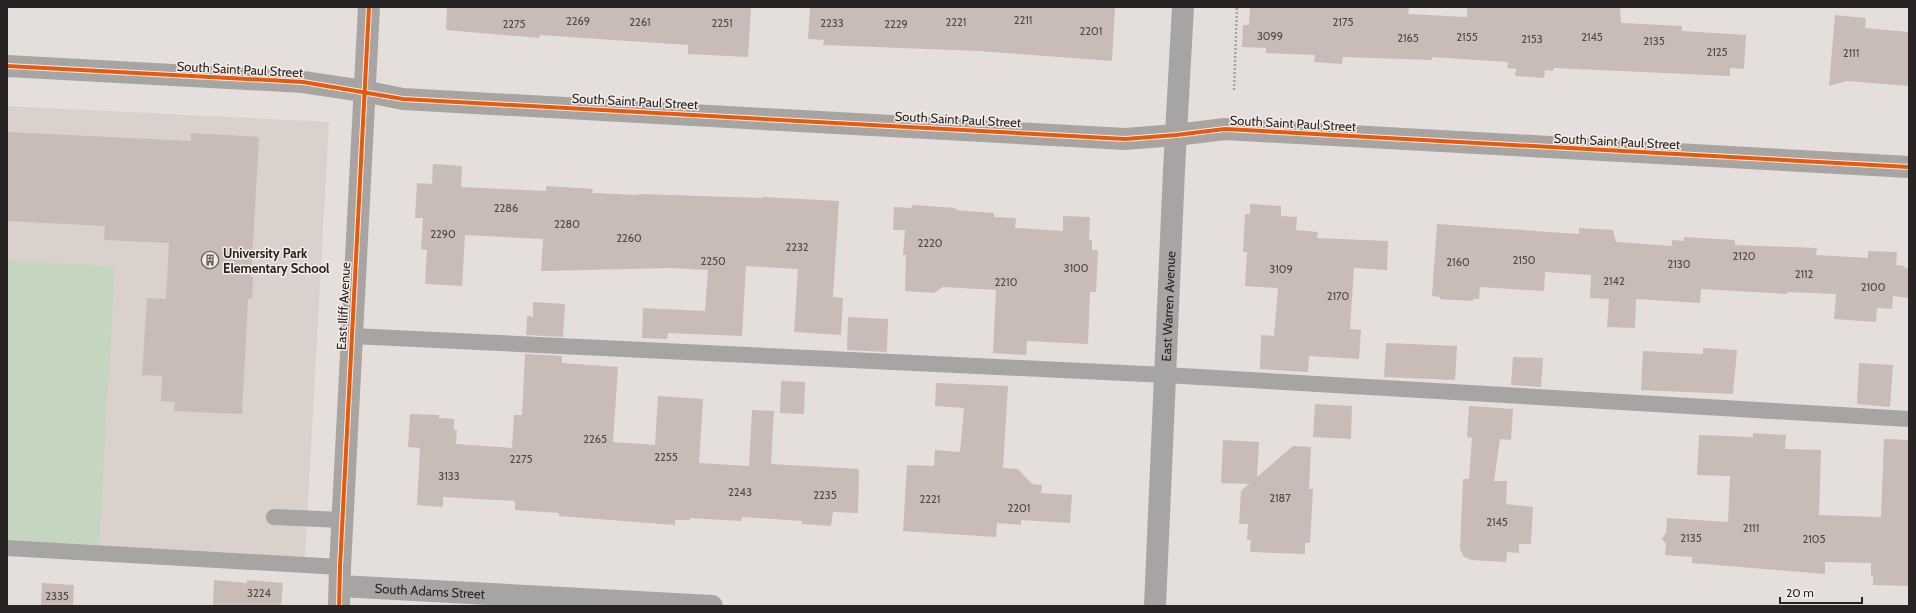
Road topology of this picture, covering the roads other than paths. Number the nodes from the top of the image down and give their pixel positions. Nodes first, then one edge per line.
1 (369, 7) edge
2 (1183, 7) edge
3 (7, 66) edge
4 (363, 91) junction
5 (1176, 135) junction
6 (1909, 167) edge
7 (352, 336) junction
8 (1165, 375) junction
9 (1909, 419) edge
10 (274, 517) dead end
11 (342, 520) junction
12 (7, 548) edge
13 (340, 586) edge
14 (712, 606) edge
15 (1155, 606) edge

1 - 4 street, East Iliff Avenue
2 - 5 street, East Warren Avenue
3 - 4 street, South Saint Paul Street
4 - 5 street, South Saint Paul Street
4 - 7 street, East Iliff Avenue
5 - 6 street, South Saint Paul Street
5 - 8 street, East Warren Avenue
7 - 8 lane
7 - 11 street, East Iliff Avenue
8 - 9 lane
8 - 15 street, East Warren Avenue
10 - 11 lane
11 - 13 street, East Iliff Avenue
12 - 13 lane
13 - 14 street, South Adams Street

